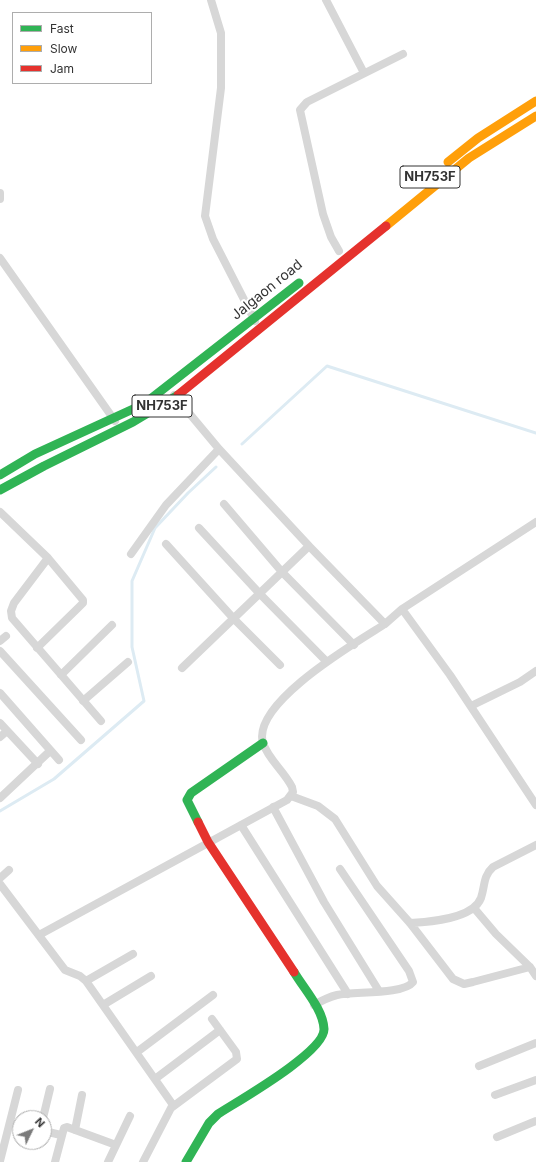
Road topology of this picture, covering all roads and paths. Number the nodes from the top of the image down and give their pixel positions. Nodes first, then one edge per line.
1 (211, 0) edge
2 (326, 0) edge
3 (403, 54) dead end
4 (364, 73) junction
5 (536, 101) edge
6 (536, 116) edge
7 (450, 174) junction
8 (0, 193) edge
9 (0, 199) edge
10 (340, 251) dead end
11 (0, 258) edge
12 (301, 281) dead end
13 (254, 318) junction
14 (261, 328) junction
15 (168, 387) junction
16 (176, 397) junction
17 (113, 419) junction
18 (119, 430) junction
19 (219, 449) junction
20 (0, 475) edge
21 (0, 490) edge
22 (224, 504) dead end
23 (0, 512) edge
24 (536, 522) edge
25 (199, 528) dead end
26 (166, 544) dead end
27 (309, 546) junction
28 (131, 554) dead end
29 (48, 558) junction
30 (282, 572) junction
31 (260, 594) junction
32 (402, 609) junction
33 (234, 619) junction
34 (385, 624) junction
35 (112, 625) dead end
36 (354, 645) junction
37 (37, 648) junction
38 (0, 651) edge
39 (128, 662) dead end
40 (327, 662) junction
41 (280, 665) dead end
42 (182, 668) dead end
43 (536, 671) edge
44 (61, 675) junction
45 (0, 694) edge
46 (83, 701) junction
47 (471, 706) junction
48 (101, 721) dead end
49 (0, 723) edge
50 (7, 731) junction
51 (0, 737) edge
52 (81, 740) dead end
53 (263, 743) junction
54 (50, 751) junction
55 (59, 760) dead end
56 (38, 764) junction
57 (291, 796) junction
58 (0, 798) edge
59 (536, 804) edge
60 (273, 807) junction
61 (241, 825) junction
62 (208, 842) junction
63 (536, 845) edge
64 (340, 869) dead end
65 (9, 870) dead end
66 (0, 878) edge
67 (0, 884) edge
68 (474, 908) junction
69 (410, 923) junction
70 (39, 935) junction
71 (133, 954) dead end
72 (530, 967) junction
73 (151, 976) dead end
74 (536, 976) edge
75 (86, 981) junction
76 (379, 991) junction
77 (348, 994) junction
78 (213, 995) dead end
79 (314, 1004) junction
80 (103, 1005) junction
81 (212, 1019) dead end
82 (220, 1030) junction
83 (536, 1043) edge
84 (137, 1052) junction
85 (479, 1066) dead end
86 (155, 1079) junction
87 (536, 1080) edge
88 (50, 1089) dead end
89 (18, 1090) dead end
90 (82, 1095) dead end
91 (494, 1095) dead end
92 (173, 1105) junction
93 (45, 1110) edge
94 (130, 1116) dead end
95 (536, 1121) edge
96 (10, 1123) joint
97 (75, 1130) junction
98 (52, 1134) edge
99 (61, 1136) junction
100 (497, 1137) dead end
101 (116, 1145) junction
102 (0, 1161) edge
103 (55, 1162) edge
104 (108, 1162) edge
105 (143, 1162) edge
106 (186, 1162) edge

1 - 13 street
2 - 4 street
3 - 4 street
4 - 10 street
5 - 7 main road, NH753F
6 - 7 main road, NH753F
7 - 14 main road, NH753F
8 - 9 street
11 - 17 street
12 - 13 main road, Jalgaon road / NH753F
13 - 14 street
13 - 15 main road, Jalgaon road / NH753F
14 - 16 main road, NH753F
15 - 16 street
15 - 17 main road, Jalgaon road / NH753F
16 - 18 main road, NH753F
16 - 19 street
17 - 18 street
17 - 20 main road, Jalgaon road / NH753F
18 - 21 main road, NH753F
19 - 27 street
19 - 28 street
22 - 30 street
23 - 29 street
24 - 32 street
25 - 31 street
26 - 33 street
27 - 30 street
27 - 34 street
29 - 37 street
29 - 37 street
30 - 31 street
30 - 36 street
31 - 33 street
31 - 40 street
32 - 34 street
32 - 47 street
33 - 41 street
33 - 42 street
34 - 36 street
35 - 44 street
36 - 40 street
37 - 44 street
38 - 52 street
39 - 46 street
40 - 53 street
43 - 47 street
44 - 46 street
45 - 54 street
46 - 48 street
47 - 59 street
49 - 50 street
50 - 51 street
50 - 56 street
53 - 57 street
53 - 62 main road
54 - 55 street
54 - 56 street
56 - 58 street
57 - 60 street
57 - 69 street
60 - 61 street
60 - 76 street
61 - 62 street
61 - 77 street
62 - 70 street
62 - 79 main road
63 - 68 street
64 - 76 street
65 - 66 street
67 - 70 street
68 - 69 street
68 - 72 street
69 - 72 street
70 - 75 street
71 - 75 street
72 - 74 street
73 - 80 street
75 - 80 street
76 - 77 street
77 - 79 street
78 - 84 street
79 - 106 main road
80 - 84 street
81 - 82 street
82 - 86 street
82 - 92 street
83 - 85 street
84 - 86 street
86 - 92 street
87 - 91 street
88 - 93 street
89 - 96 street
90 - 97 street
92 - 105 street
94 - 101 street
95 - 100 street
96 - 102 street
97 - 99 street
97 - 101 street
98 - 99 street
99 - 103 street
101 - 104 street

